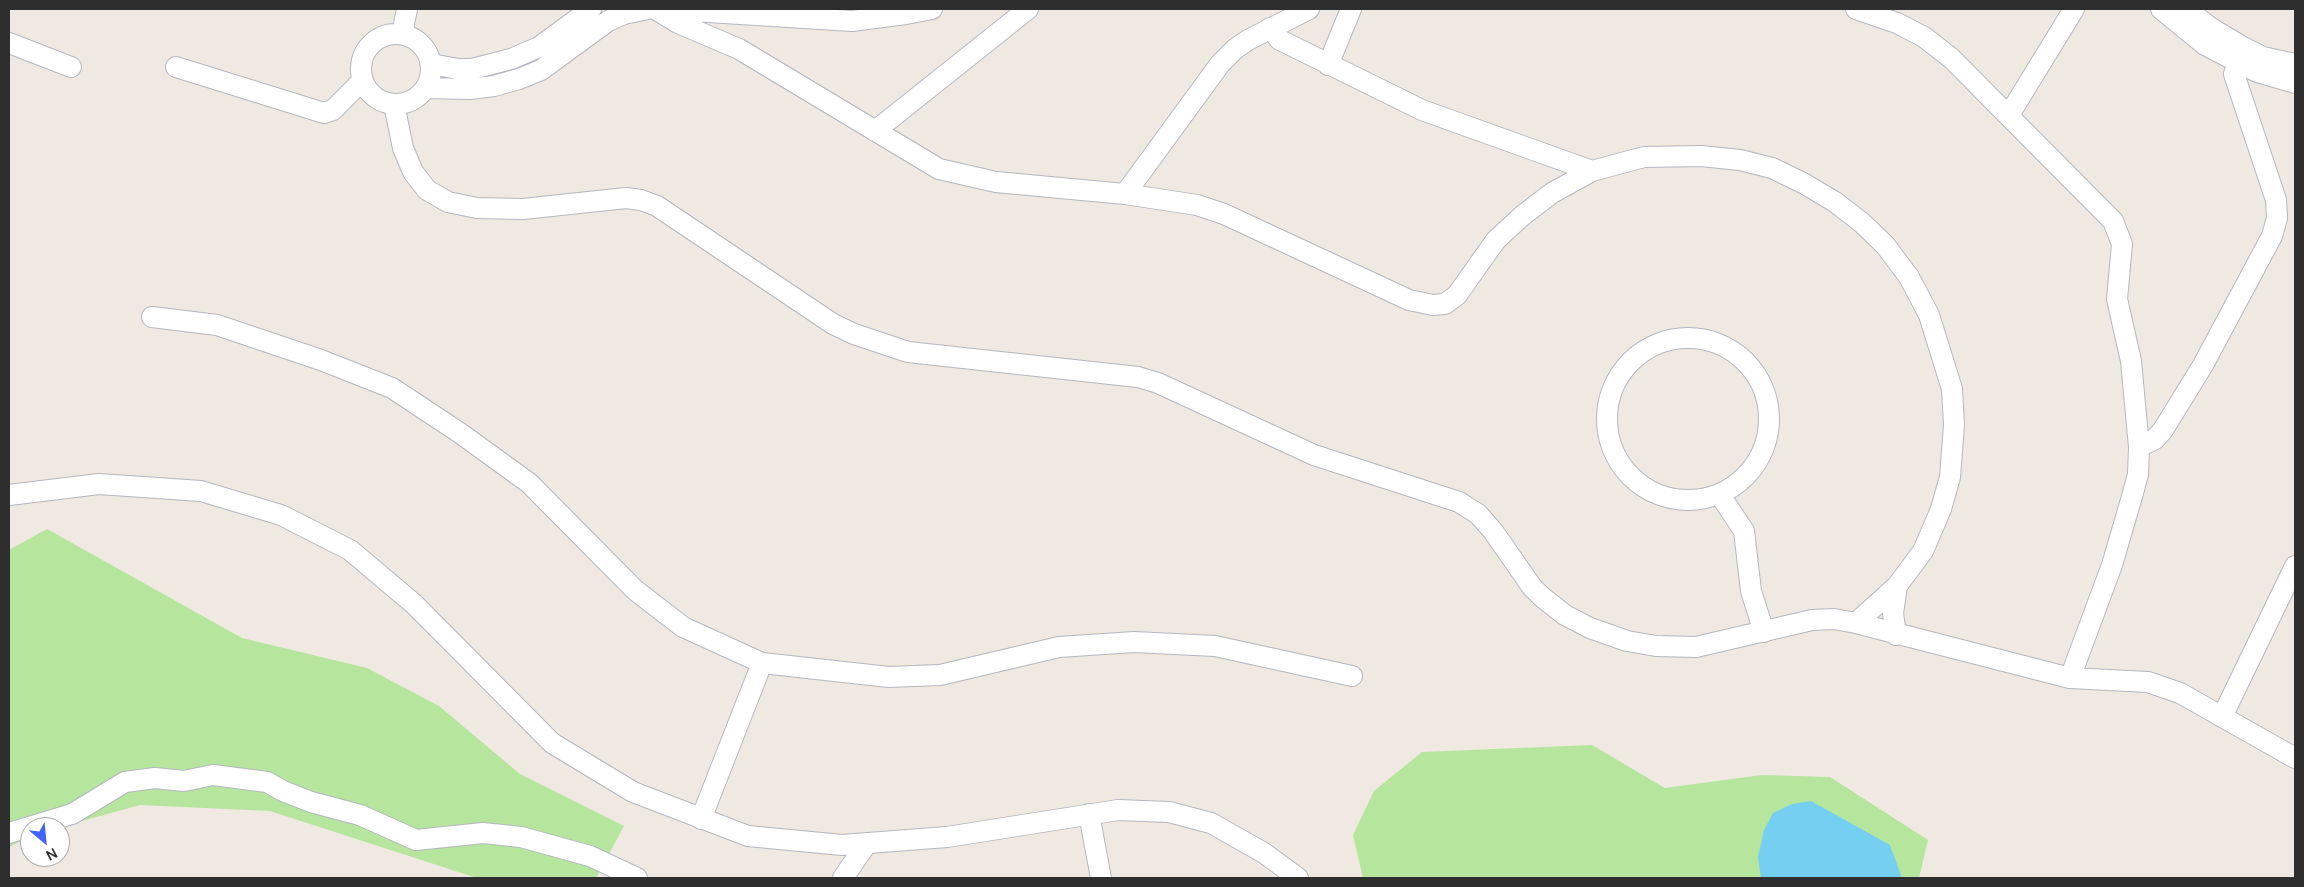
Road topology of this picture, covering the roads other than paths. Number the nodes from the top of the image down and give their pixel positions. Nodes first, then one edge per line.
1 (407, 9) edge
2 (591, 9) edge
3 (648, 9) edge
4 (655, 9) edge
5 (660, 9) edge
6 (932, 9) edge
7 (1028, 9) edge
8 (1309, 9) edge
9 (1351, 9) edge
10 (1856, 9) edge
11 (2074, 9) edge
12 (2161, 9) edge
13 (2186, 13) edge
14 (1270, 28) junction
15 (402, 34) junction
16 (9, 43) edge
17 (2240, 55) junction
18 (431, 64) junction
19 (2295, 64) edge
20 (1328, 65) junction
21 (71, 67) dead end
22 (176, 68) dead end
23 (363, 80) junction
24 (2295, 83) edge
25 (426, 88) junction
26 (394, 104) junction
27 (2009, 115) junction
28 (875, 131) junction
29 (1592, 171) junction
30 (1125, 194) junction
31 (152, 317) dead end
32 (2139, 448) junction
33 (9, 495) edge
34 (1720, 495) junction
35 (2295, 566) edge
36 (1897, 586) junction
37 (1856, 623) junction
38 (1764, 632) junction
39 (1896, 635) junction
40 (762, 664) junction
41 (1352, 676) dead end
42 (2070, 678) junction
43 (2222, 717) junction
44 (2295, 758) edge
45 (1089, 814) junction
46 (701, 819) junction
47 (9, 833) edge
48 (867, 843) junction
49 (637, 878) edge
50 (843, 878) edge
51 (1101, 878) edge
52 (1298, 878) edge

1 - 15 street
2 - 18 street
3 - 25 street
4 - 28 street
5 - 6 street
7 - 28 street
8 - 14 street
9 - 20 street
10 - 27 street
11 - 27 street
12 - 13 street
13 - 17 street
14 - 20 street
14 - 30 street
15 - 18 street
15 - 23 street
16 - 21 street
17 - 19 street
17 - 24 street
17 - 32 street
18 - 25 street
20 - 29 street
22 - 23 street
23 - 26 street
25 - 26 street
26 - 38 street
27 - 32 street
28 - 30 street
29 - 30 street
29 - 36 street
31 - 40 street
32 - 42 street
33 - 46 street
34 - 34 street
34 - 38 street
35 - 43 street
36 - 37 street
36 - 39 street
37 - 38 street
37 - 39 street
39 - 42 street
40 - 41 street
40 - 46 street
42 - 43 street
43 - 44 street
45 - 48 street
45 - 51 street
45 - 52 street
46 - 48 street
47 - 49 street
48 - 50 street

